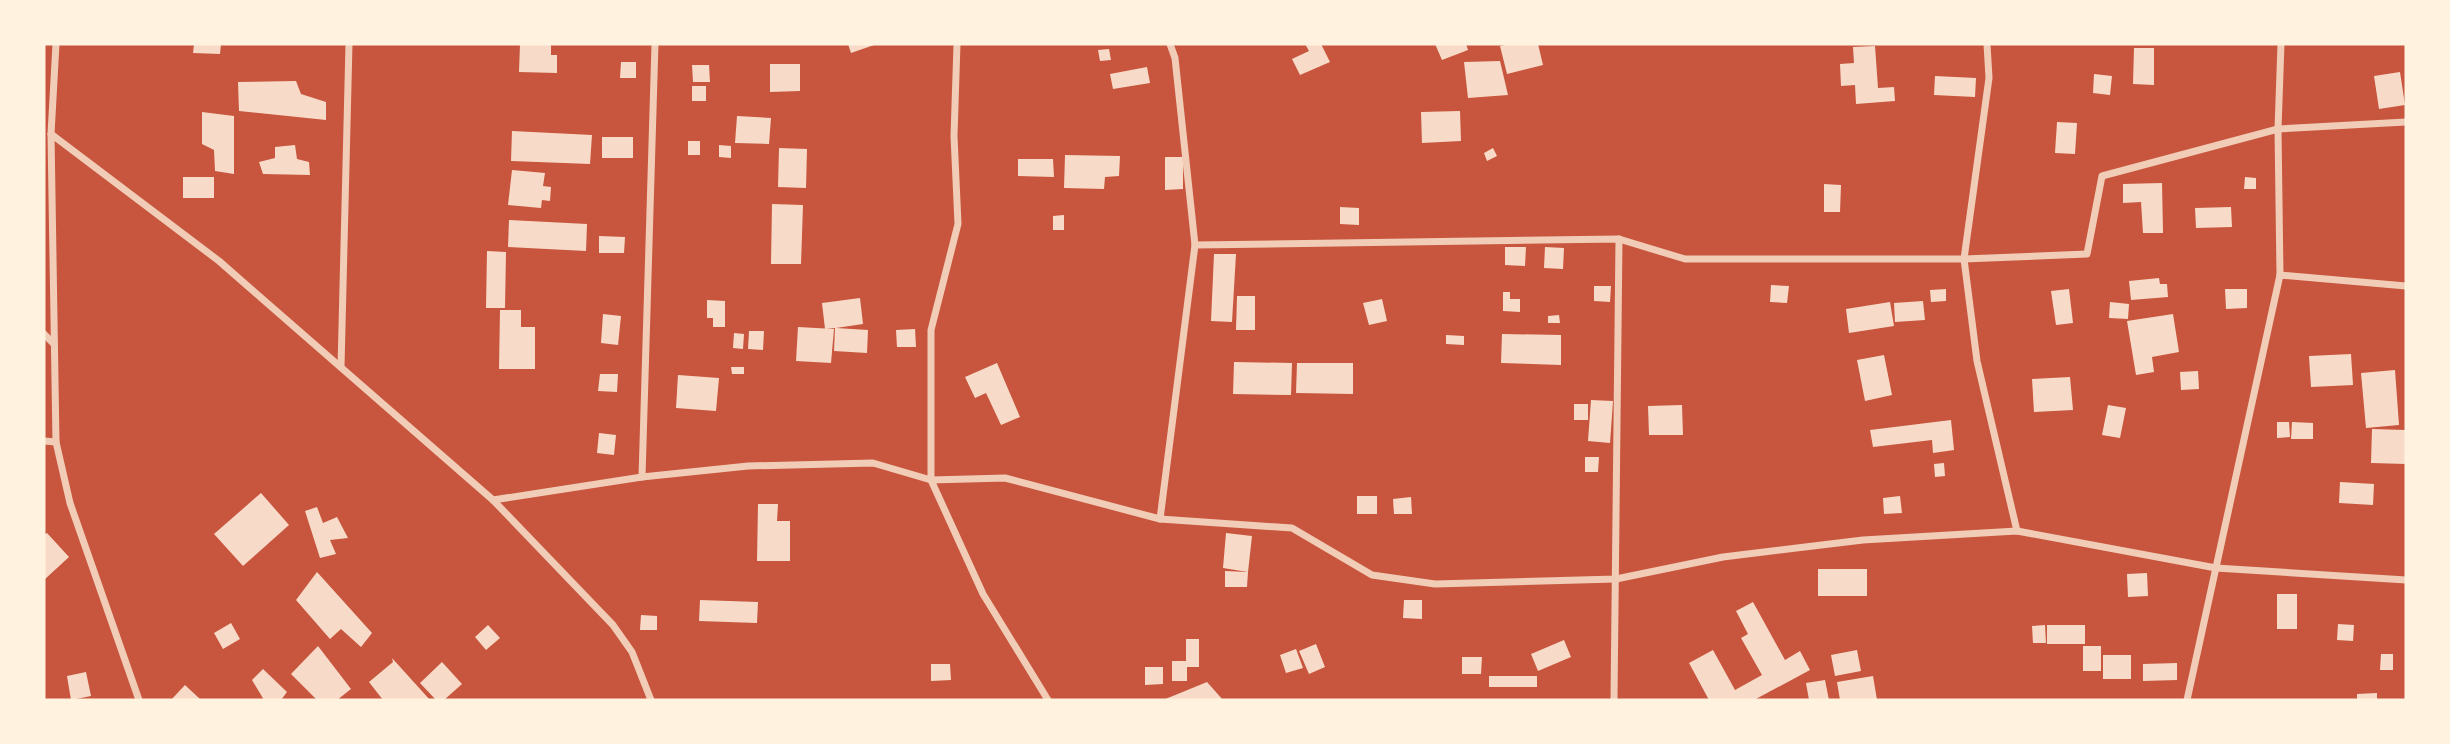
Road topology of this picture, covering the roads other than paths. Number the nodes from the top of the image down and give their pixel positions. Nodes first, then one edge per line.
1 (56, 44) edge
2 (349, 44) edge
3 (655, 44) edge
4 (957, 44) edge
5 (1170, 44) edge
6 (1987, 44) edge
7 (2281, 44) edge
8 (2406, 122) edge
9 (2278, 129) junction
10 (51, 134) junction
11 (1619, 239) junction
12 (1195, 245) junction
13 (1964, 259) junction
14 (2280, 275) junction
15 (2406, 286) edge
16 (44, 334) edge
17 (54, 344) junction
18 (341, 367) junction
19 (44, 441) edge
20 (56, 442) junction
21 (642, 477) junction
22 (931, 480) junction
23 (493, 500) junction
24 (1160, 519) junction
25 (2017, 531) junction
26 (2216, 568) junction
27 (1616, 579) junction
28 (2406, 580) edge
29 (139, 700) edge
30 (651, 700) edge
31 (1048, 700) edge
32 (1614, 700) edge
33 (2187, 700) edge

1 - 10 street
2 - 18 street
3 - 21 street
4 - 22 street
5 - 12 street
6 - 13 street
7 - 9 street
8 - 9 street
9 - 13 street
9 - 14 street
10 - 17 street
10 - 18 street
11 - 12 street
11 - 13 street
11 - 27 street
12 - 24 street
13 - 25 street
14 - 15 street
14 - 26 street
16 - 17 street
17 - 20 street
18 - 23 street
19 - 20 street
20 - 29 street
21 - 22 street
21 - 23 street
22 - 24 street
22 - 31 street
23 - 30 street
24 - 27 street
25 - 26 street
25 - 27 street
26 - 28 street
26 - 33 street
27 - 32 street

